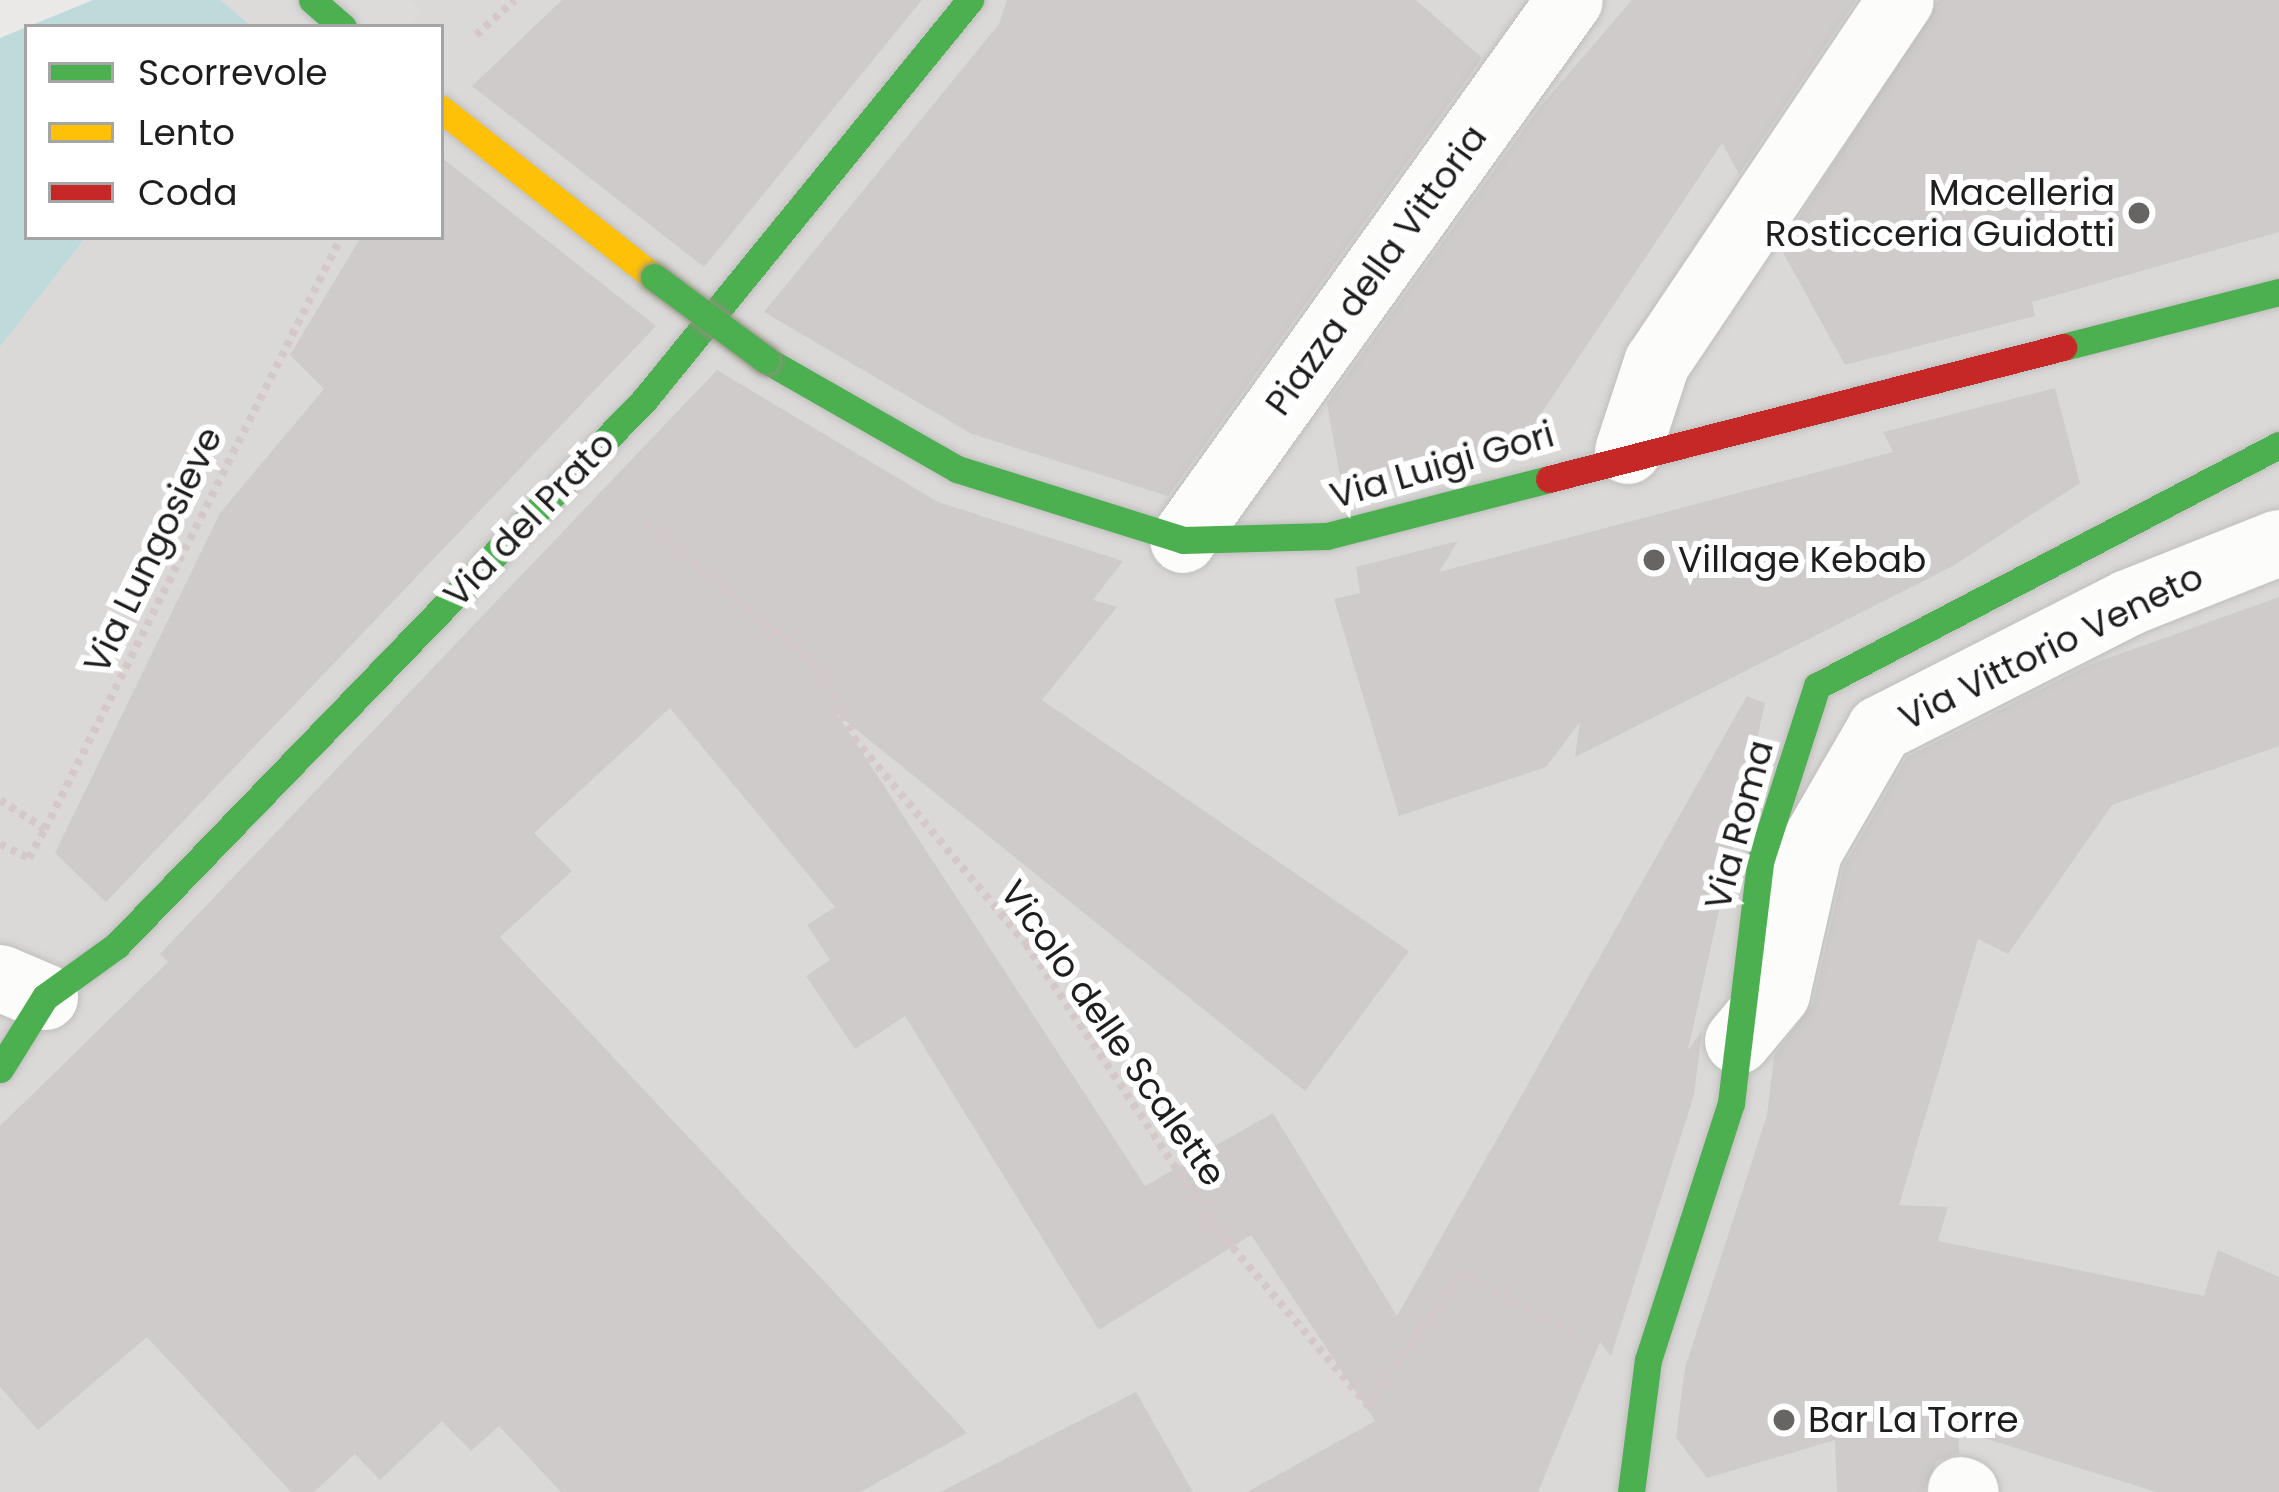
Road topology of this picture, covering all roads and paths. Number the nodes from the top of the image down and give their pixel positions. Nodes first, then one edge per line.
1 (312, 0) edge
2 (970, 0) edge
3 (1570, 0) edge
4 (1901, 0) edge
5 (340, 24) edge
6 (444, 112) edge
7 (340, 240) edge
8 (2279, 292) edge
9 (2279, 445) edge
10 (1628, 451) junction
11 (579, 469) junction
12 (1183, 541) junction
13 (2279, 543) edge
14 (0, 800) edge
15 (46, 830) junction
16 (0, 844) edge
17 (23, 988) edge
18 (1738, 1041) junction
19 (0, 1069) edge
20 (1591, 1341) dead end
21 (1630, 1492) edge

1 - 5 street
2 - 11 street, Via del Prato
3 - 12 street, Piazza della Vittoria
4 - 10 street
6 - 12 street, Via Luigi Gori, bridge
7 - 15 path, Via Lungosieve
8 - 10 street, Via Luigi Gori
9 - 18 street, Via Roma
10 - 12 street, Via Luigi Gori
11 - 17 street, Via del Prato
11 - 20 path, Vicolo delle Scalette
13 - 18 street, Via Vittorio Veneto
14 - 15 path
15 - 16 path
17 - 19 street, Via del Prato
18 - 21 street, Via Roma

